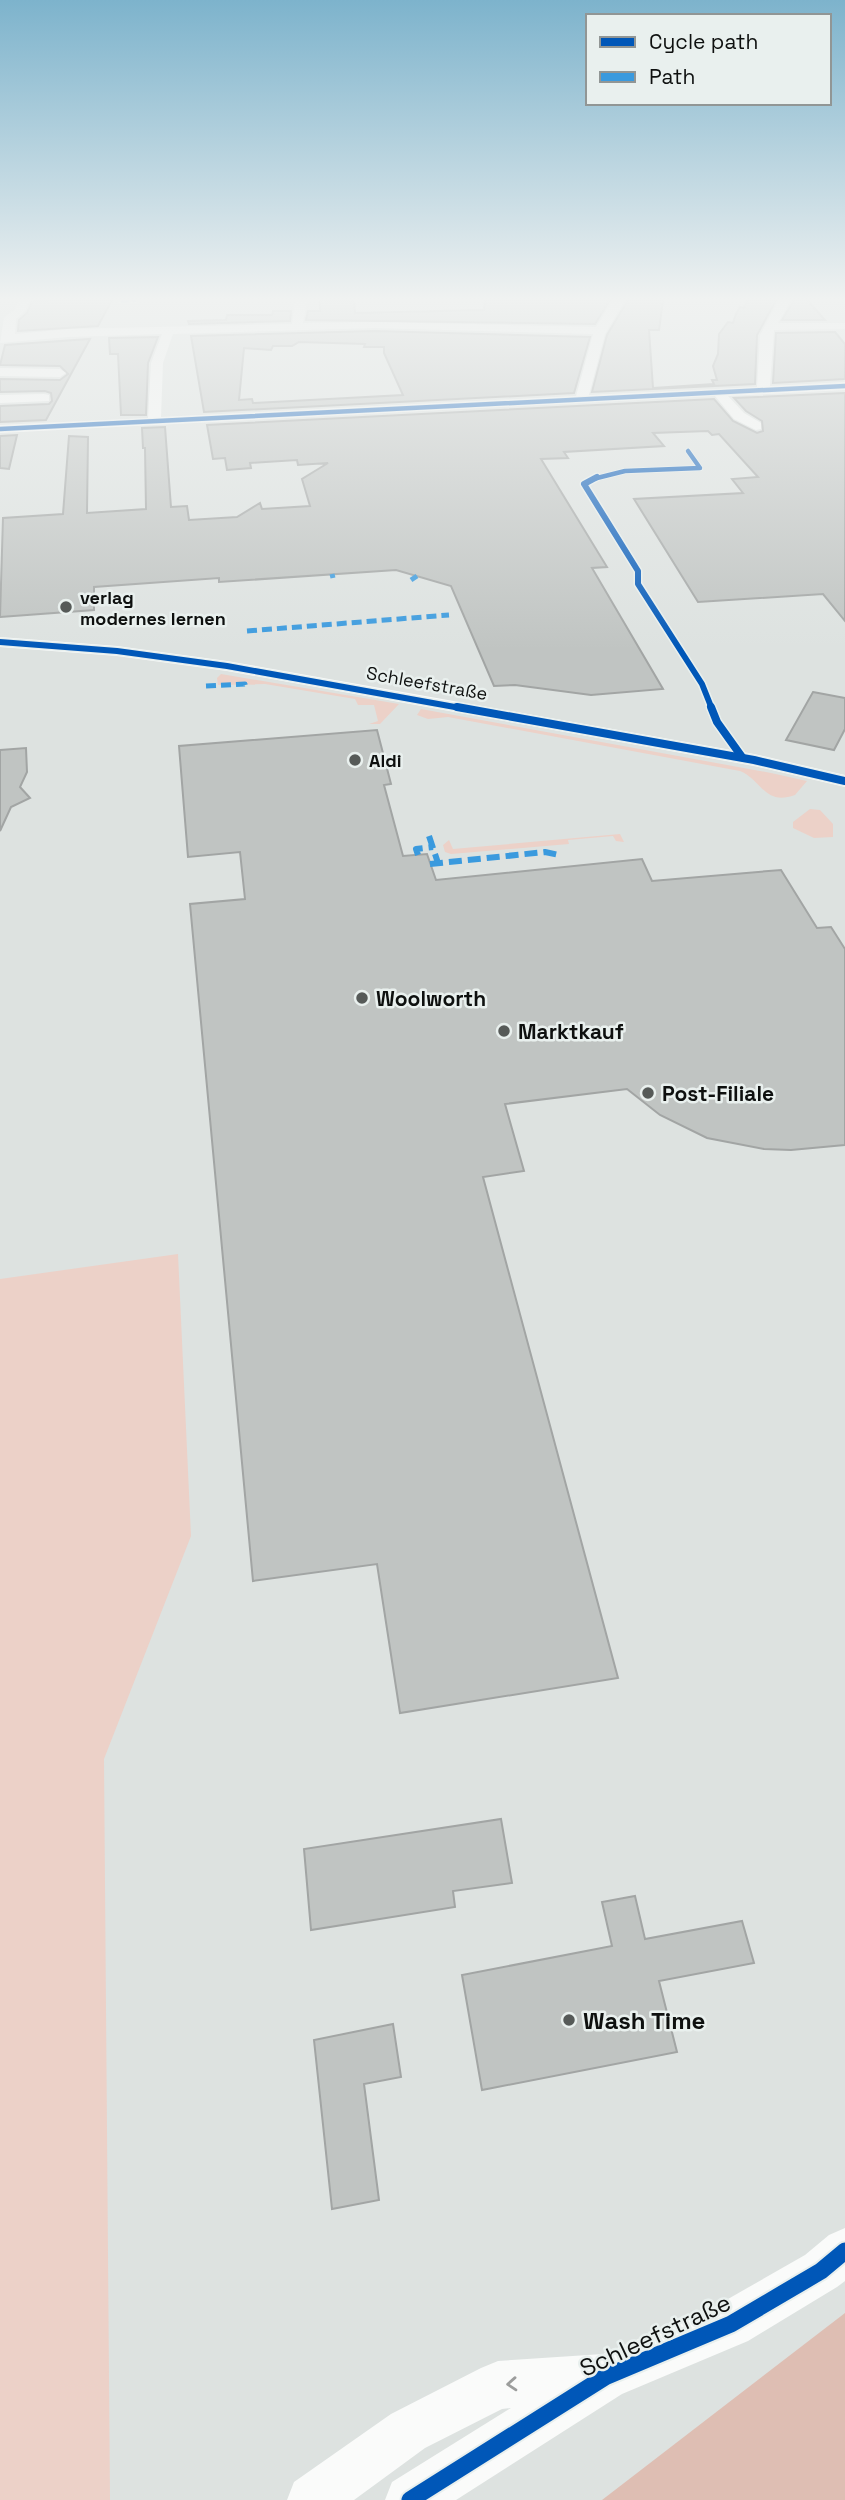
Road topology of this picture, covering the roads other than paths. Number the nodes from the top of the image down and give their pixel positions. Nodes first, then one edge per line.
1 (154, 417) edge
2 (239, 417) edge
3 (740, 417) edge
4 (154, 421) junction
5 (756, 426) dead end
6 (0, 429) edge
7 (0, 642) edge
8 (845, 781) edge
9 (845, 2251) edge
10 (605, 2377) junction
11 (312, 2500) edge
12 (410, 2500) edge

1 - 4 street
2 - 4 street
3 - 5 street
4 - 6 street
7 - 8 street, Schleefstraße
9 - 10 street, Schleefstraße
10 -> 11 street, Schleefstraße
10 - 12 street, Schleefstraße

